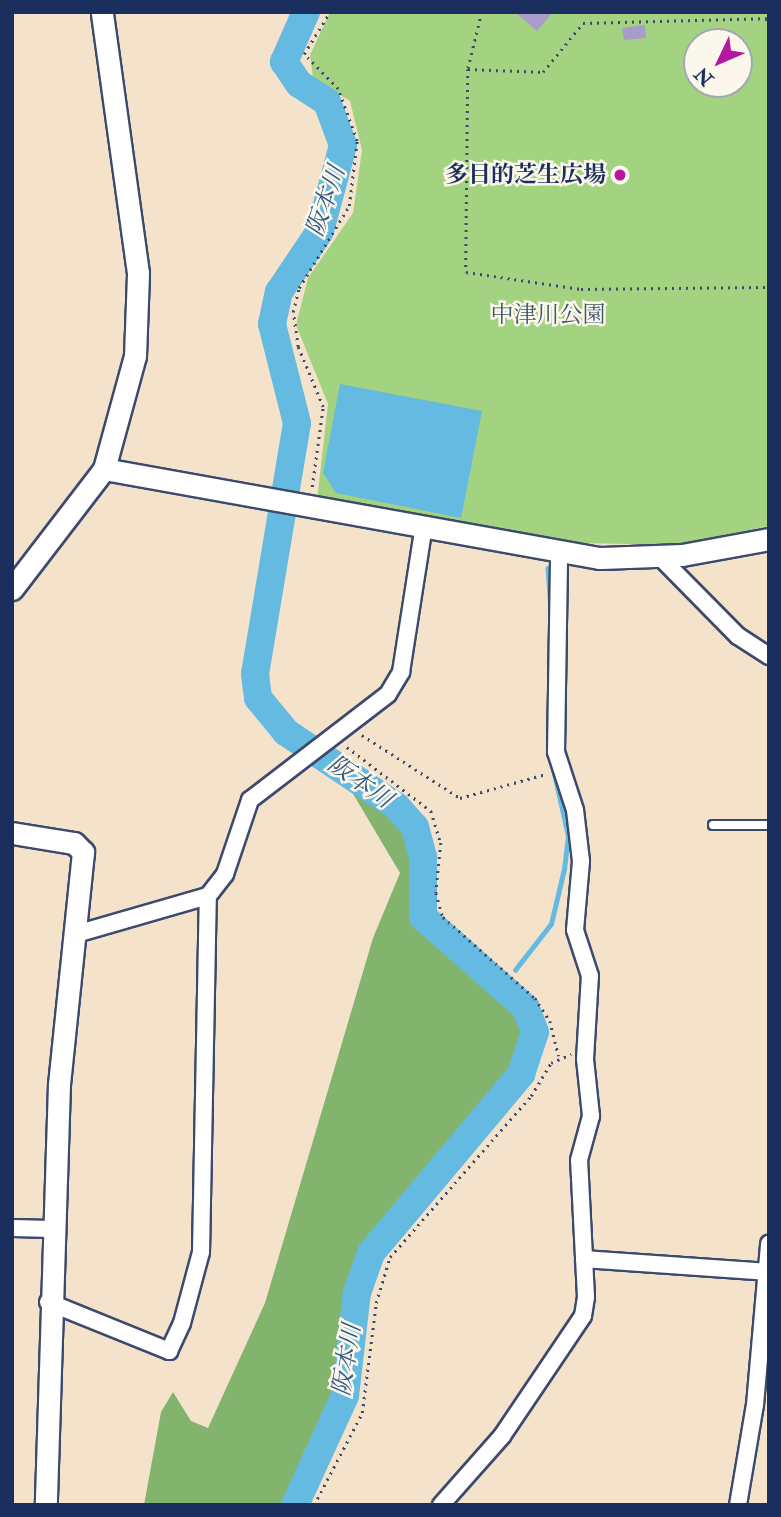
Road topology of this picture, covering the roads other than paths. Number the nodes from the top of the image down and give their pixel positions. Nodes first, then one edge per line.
1 (102, 12) edge
2 (104, 469) junction
3 (424, 530) junction
4 (769, 539) edge
5 (559, 553) junction
6 (660, 557) junction
7 (12, 589) edge
8 (769, 656) edge
9 (713, 825) dead end
10 (769, 825) edge
11 (12, 834) edge
12 (208, 895) junction
13 (76, 934) junction
14 (12, 1228) edge
15 (52, 1229) junction
16 (769, 1244) edge
17 (584, 1259) junction
18 (767, 1272) edge
19 (48, 1302) junction
20 (46, 1505) edge
21 (440, 1505) edge
22 (738, 1505) edge

1 - 2 street
2 - 3 street
2 - 7 street
3 - 5 street
3 - 12 street
4 - 6 street
5 - 6 street
5 - 17 street
6 - 8 street
9 - 10 lane
11 - 13 street
12 - 13 street
12 - 19 street
13 - 15 street
14 - 15 street
15 - 19 street
16 - 18 street
17 - 18 street
17 - 21 street
18 - 22 street
19 - 20 street

